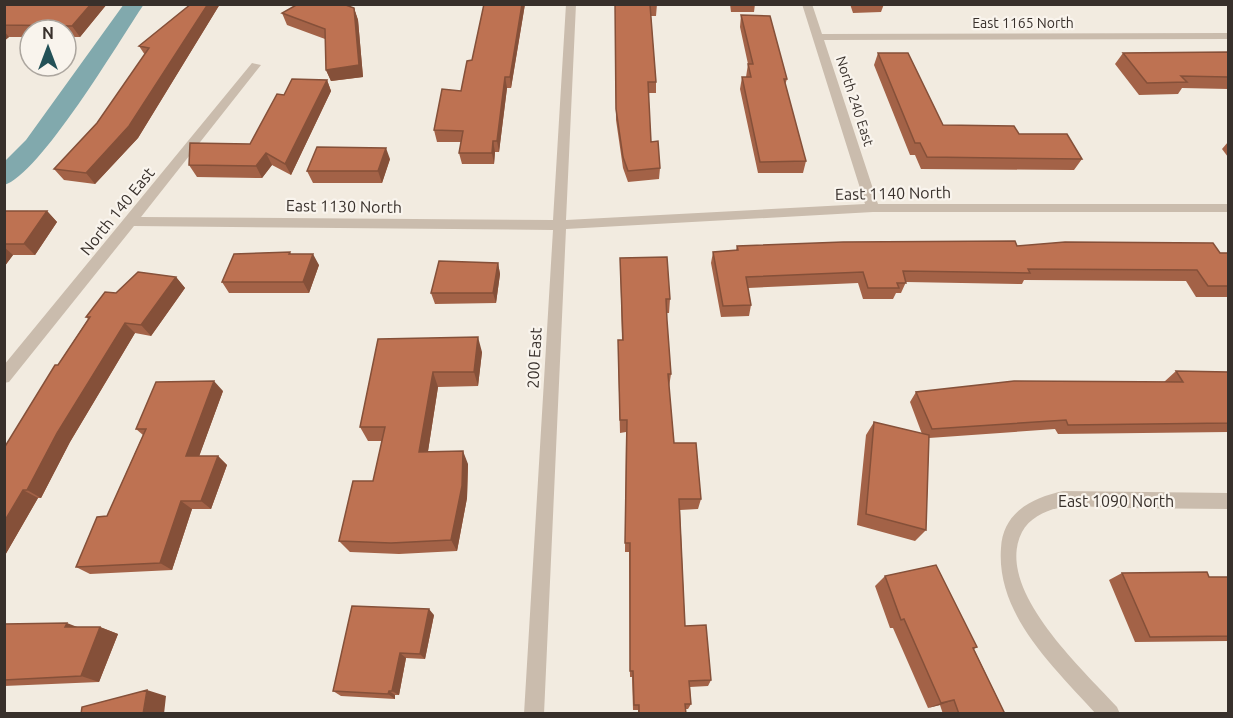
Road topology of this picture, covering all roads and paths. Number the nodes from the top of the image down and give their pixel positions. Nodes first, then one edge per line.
1 (571, 4) edge
2 (807, 4) edge
3 (1228, 36) edge
4 (818, 37) junction
5 (256, 65) dead end
6 (873, 208) junction
7 (1228, 208) edge
8 (130, 221) junction
9 (558, 225) junction
10 (4, 377) edge
11 (1228, 501) edge
12 (534, 714) edge
13 (1110, 714) edge

1 - 9 street, 200 East
2 - 4 street, North 240 East
3 - 4 street, East 1165 North
4 - 6 street, North 240 East
5 - 8 street, North 140 East
6 - 7 street, East 1140 North
6 - 9 street, East 1140 North
8 - 9 street, East 1130 North
8 - 10 street, North 140 East
9 - 12 street, 200 East
11 - 13 street, East 1090 North

